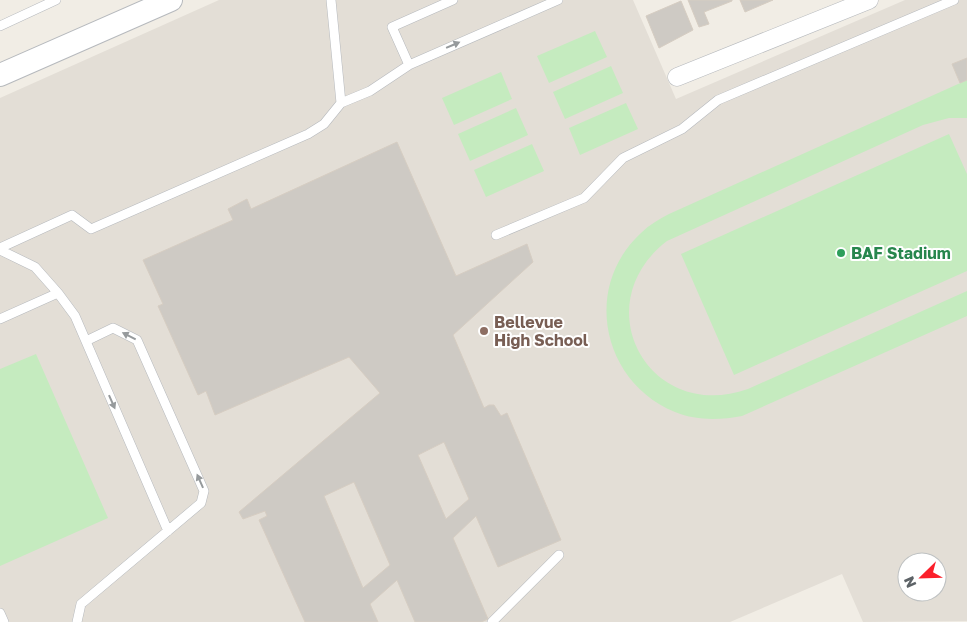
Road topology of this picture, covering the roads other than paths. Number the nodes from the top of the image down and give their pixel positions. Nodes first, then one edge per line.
1 (56, 0) edge
2 (171, 0) edge
3 (331, 0) edge
4 (453, 0) edge
5 (558, 0) edge
6 (869, 0) edge
7 (954, 0) edge
8 (0, 26) edge
9 (409, 65) junction
10 (0, 75) edge
11 (677, 77) dead end
12 (341, 103) junction
13 (496, 235) dead end
14 (0, 249) edge
15 (58, 293) junction
16 (0, 319) edge
17 (86, 341) junction
18 (168, 530) junction
19 (559, 555) dead end
20 (0, 613) edge
21 (4, 622) edge
22 (76, 622) edge
23 (492, 622) edge

1 - 8 lane
2 - 10 street
3 - 12 lane
4 - 9 lane
9 -> 5 lane
6 - 11 street
7 - 13 lane
9 - 12 lane
12 - 14 lane
14 - 15 lane
15 - 16 lane
15 - 17 lane
17 -> 18 lane
18 -> 17 lane
18 - 22 lane
19 - 23 lane
20 - 21 lane

